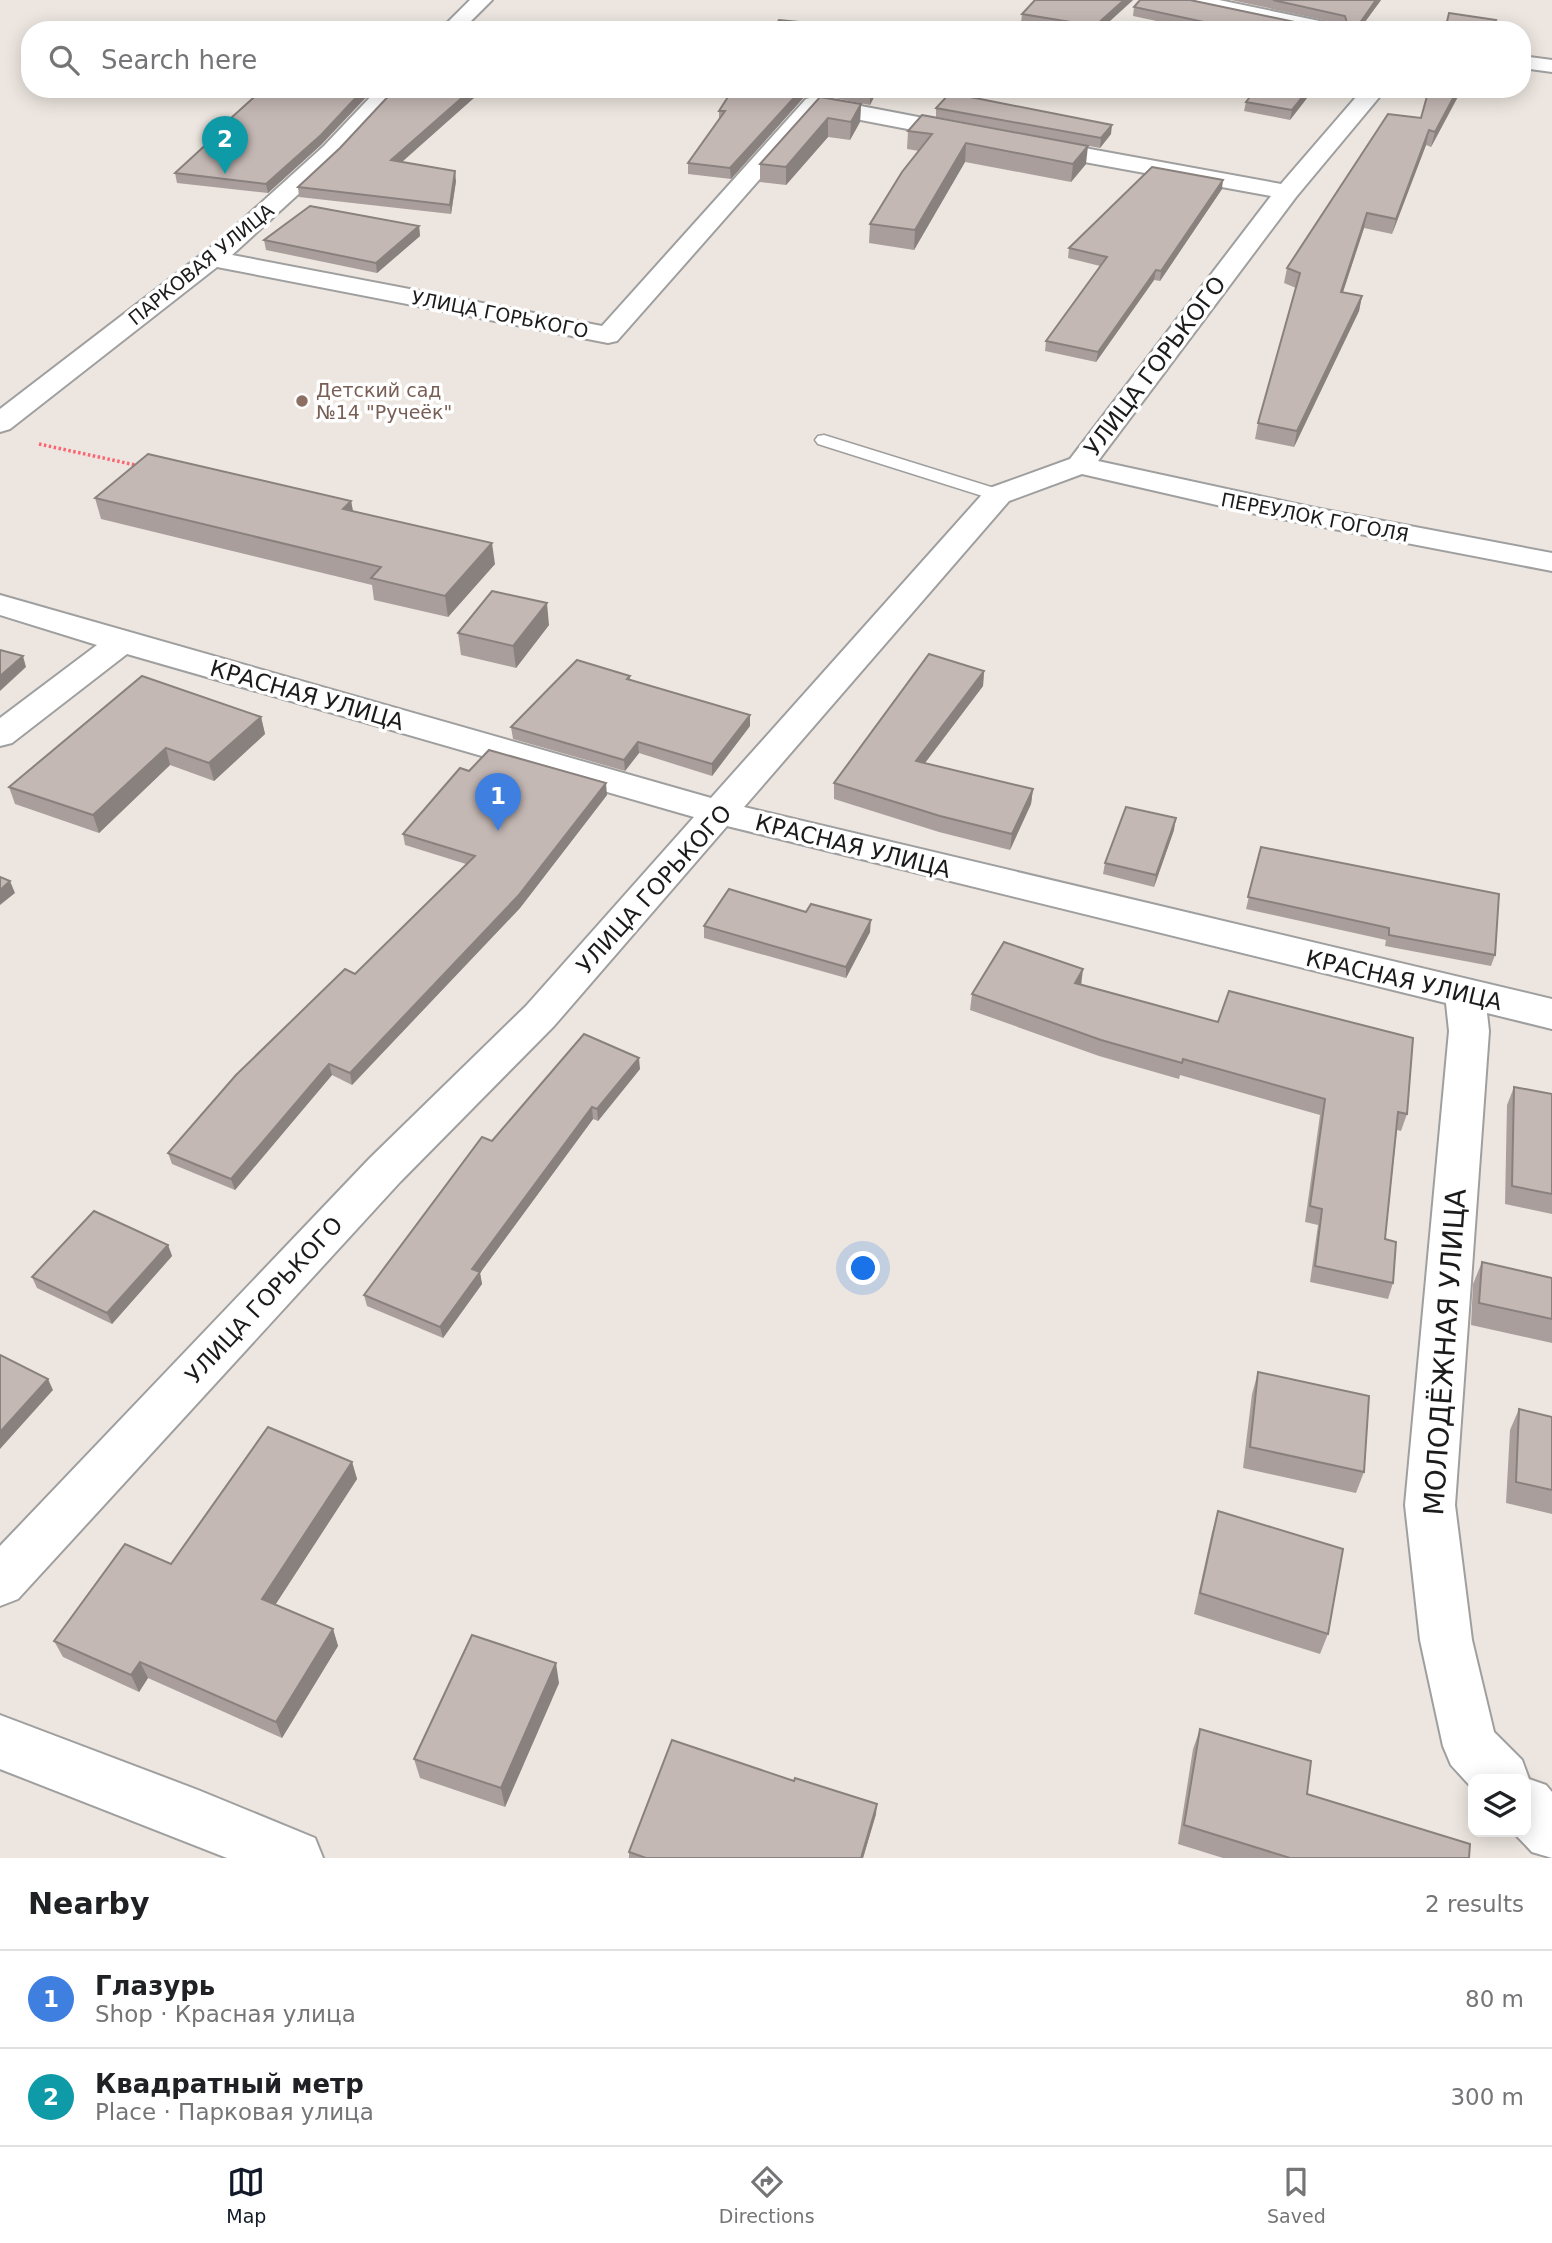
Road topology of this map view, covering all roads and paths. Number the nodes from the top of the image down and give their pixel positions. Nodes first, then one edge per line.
1 (482, 0) edge
2 (1189, 0) edge
3 (460, 21) edge
4 (1290, 21) edge
5 (1531, 63) edge
6 (1552, 66) edge
7 (382, 98) edge
8 (807, 98) edge
9 (813, 98) edge
10 (1367, 98) edge
11 (990, 137) edge
12 (1017, 142) edge
13 (1287, 192) junction
14 (213, 259) junction
15 (0, 423) edge
16 (824, 440) dead end
17 (37, 443) dead end
18 (1080, 465) junction
19 (144, 467) edge
20 (998, 495) junction
21 (1552, 562) edge
22 (0, 604) edge
23 (122, 642) junction
24 (0, 735) edge
25 (721, 813) junction
26 (1465, 994) junction
27 (1552, 1014) edge
28 (0, 1582) edge
29 (0, 1742) edge
30 (1497, 1774) edge
31 (1531, 1810) edge
32 (1552, 1832) edge
33 (295, 1858) edge

1 - 3 street
2 - 4 street
5 - 6 street
7 - 14 street, ПАРКОВАЯ УЛИЦА
8 - 14 street, УЛИЦА ГОРЬКОГО
9 - 11 street, УЛИЦА ГОРЬКОГО
10 - 13 street, УЛИЦА ГОРЬКОГО
12 - 13 street
13 - 18 street, УЛИЦА ГОРЬКОГО
14 - 15 street, ПАРКОВАЯ УЛИЦА
16 - 20 lane
17 - 19 path
18 - 20 street, УЛИЦА ГОРЬКОГО
18 - 21 street, ПЕРЕУЛОК ГОГОЛЯ
20 - 25 street, УЛИЦА ГОРЬКОГО
22 - 23 street, КРАСНАЯ УЛИЦА
23 - 24 street
23 - 25 street, КРАСНАЯ УЛИЦА
25 - 26 street, КРАСНАЯ УЛИЦА
25 - 28 street, УЛИЦА ГОРЬКОГО
26 - 27 street, КРАСНАЯ УЛИЦА
26 - 30 street, МОЛОДЁЖНАЯ УЛИЦА
29 - 33 street
31 - 32 street

